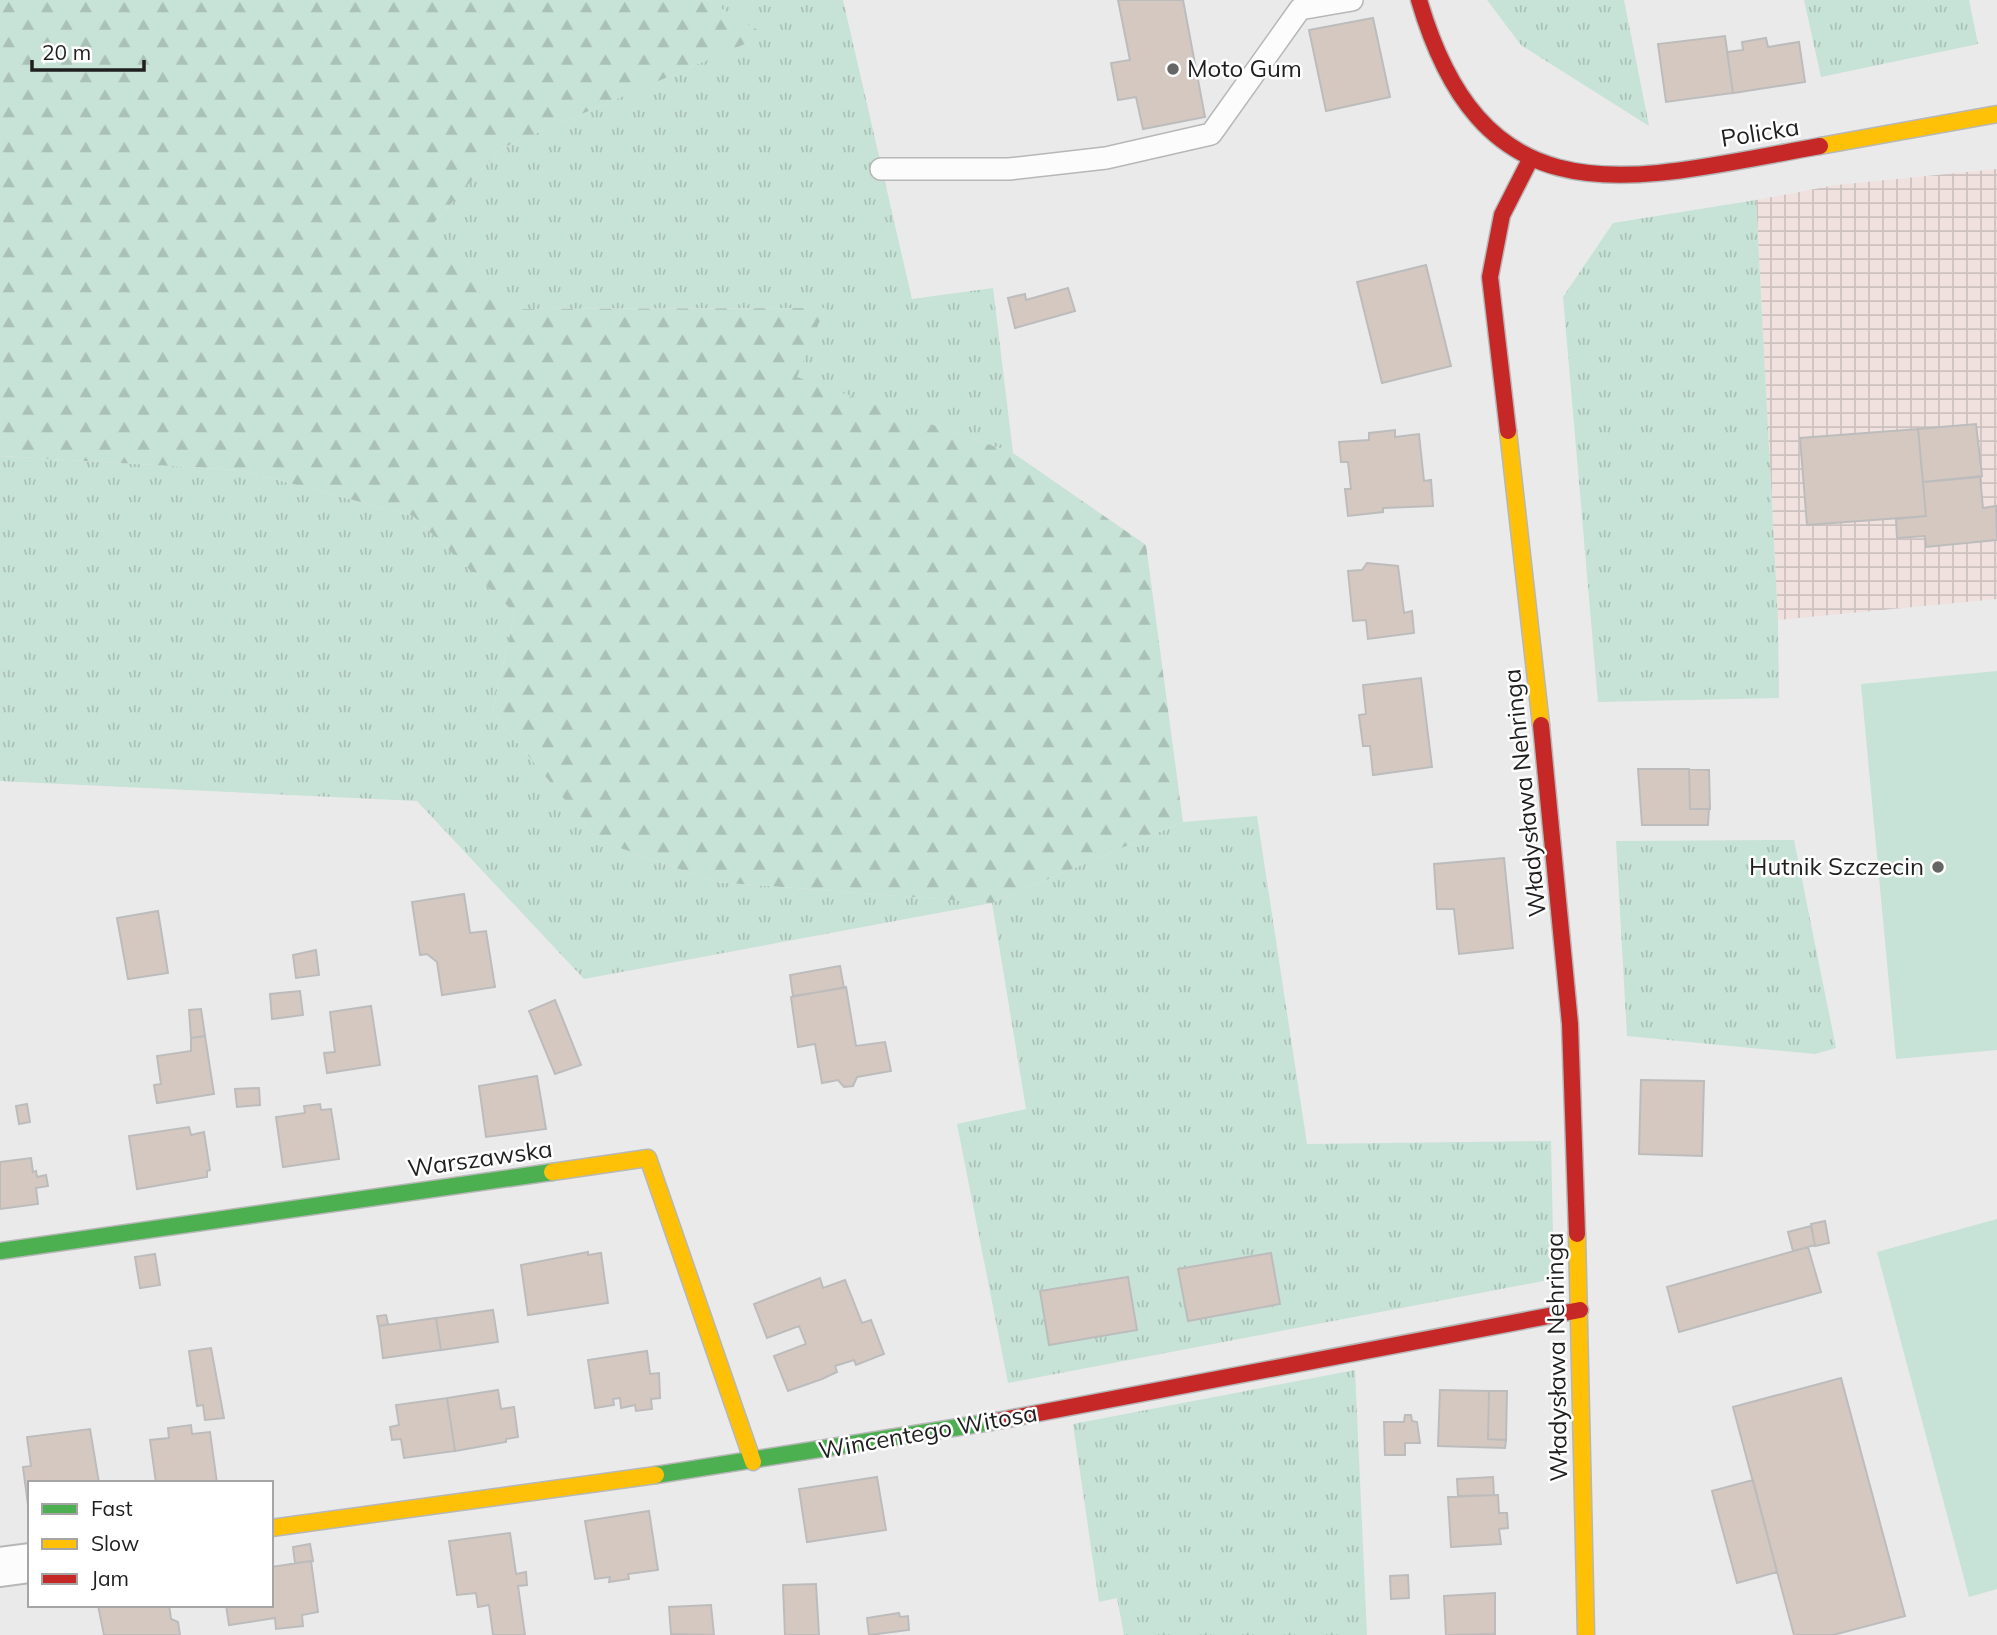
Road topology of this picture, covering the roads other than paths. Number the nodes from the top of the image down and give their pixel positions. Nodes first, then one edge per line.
1 (1353, 0) edge
2 (1419, 0) edge
3 (1997, 114) edge
4 (1531, 158) junction
5 (881, 169) dead end
6 (0, 1251) edge
7 (1580, 1310) junction
8 (753, 1462) junction
9 (273, 1528) edge
10 (28, 1563) edge
11 (0, 1567) edge
12 (1586, 1635) edge

1 - 5 lane
2 - 4 street
3 - 4 street, Policka
4 - 7 street, Władysława Nehringa
6 - 8 street, Warszawska
7 - 8 street, Wincentego Witosa
7 - 12 street, Władysława Nehringa
8 - 9 street, Wincentego Witosa
10 - 11 street

